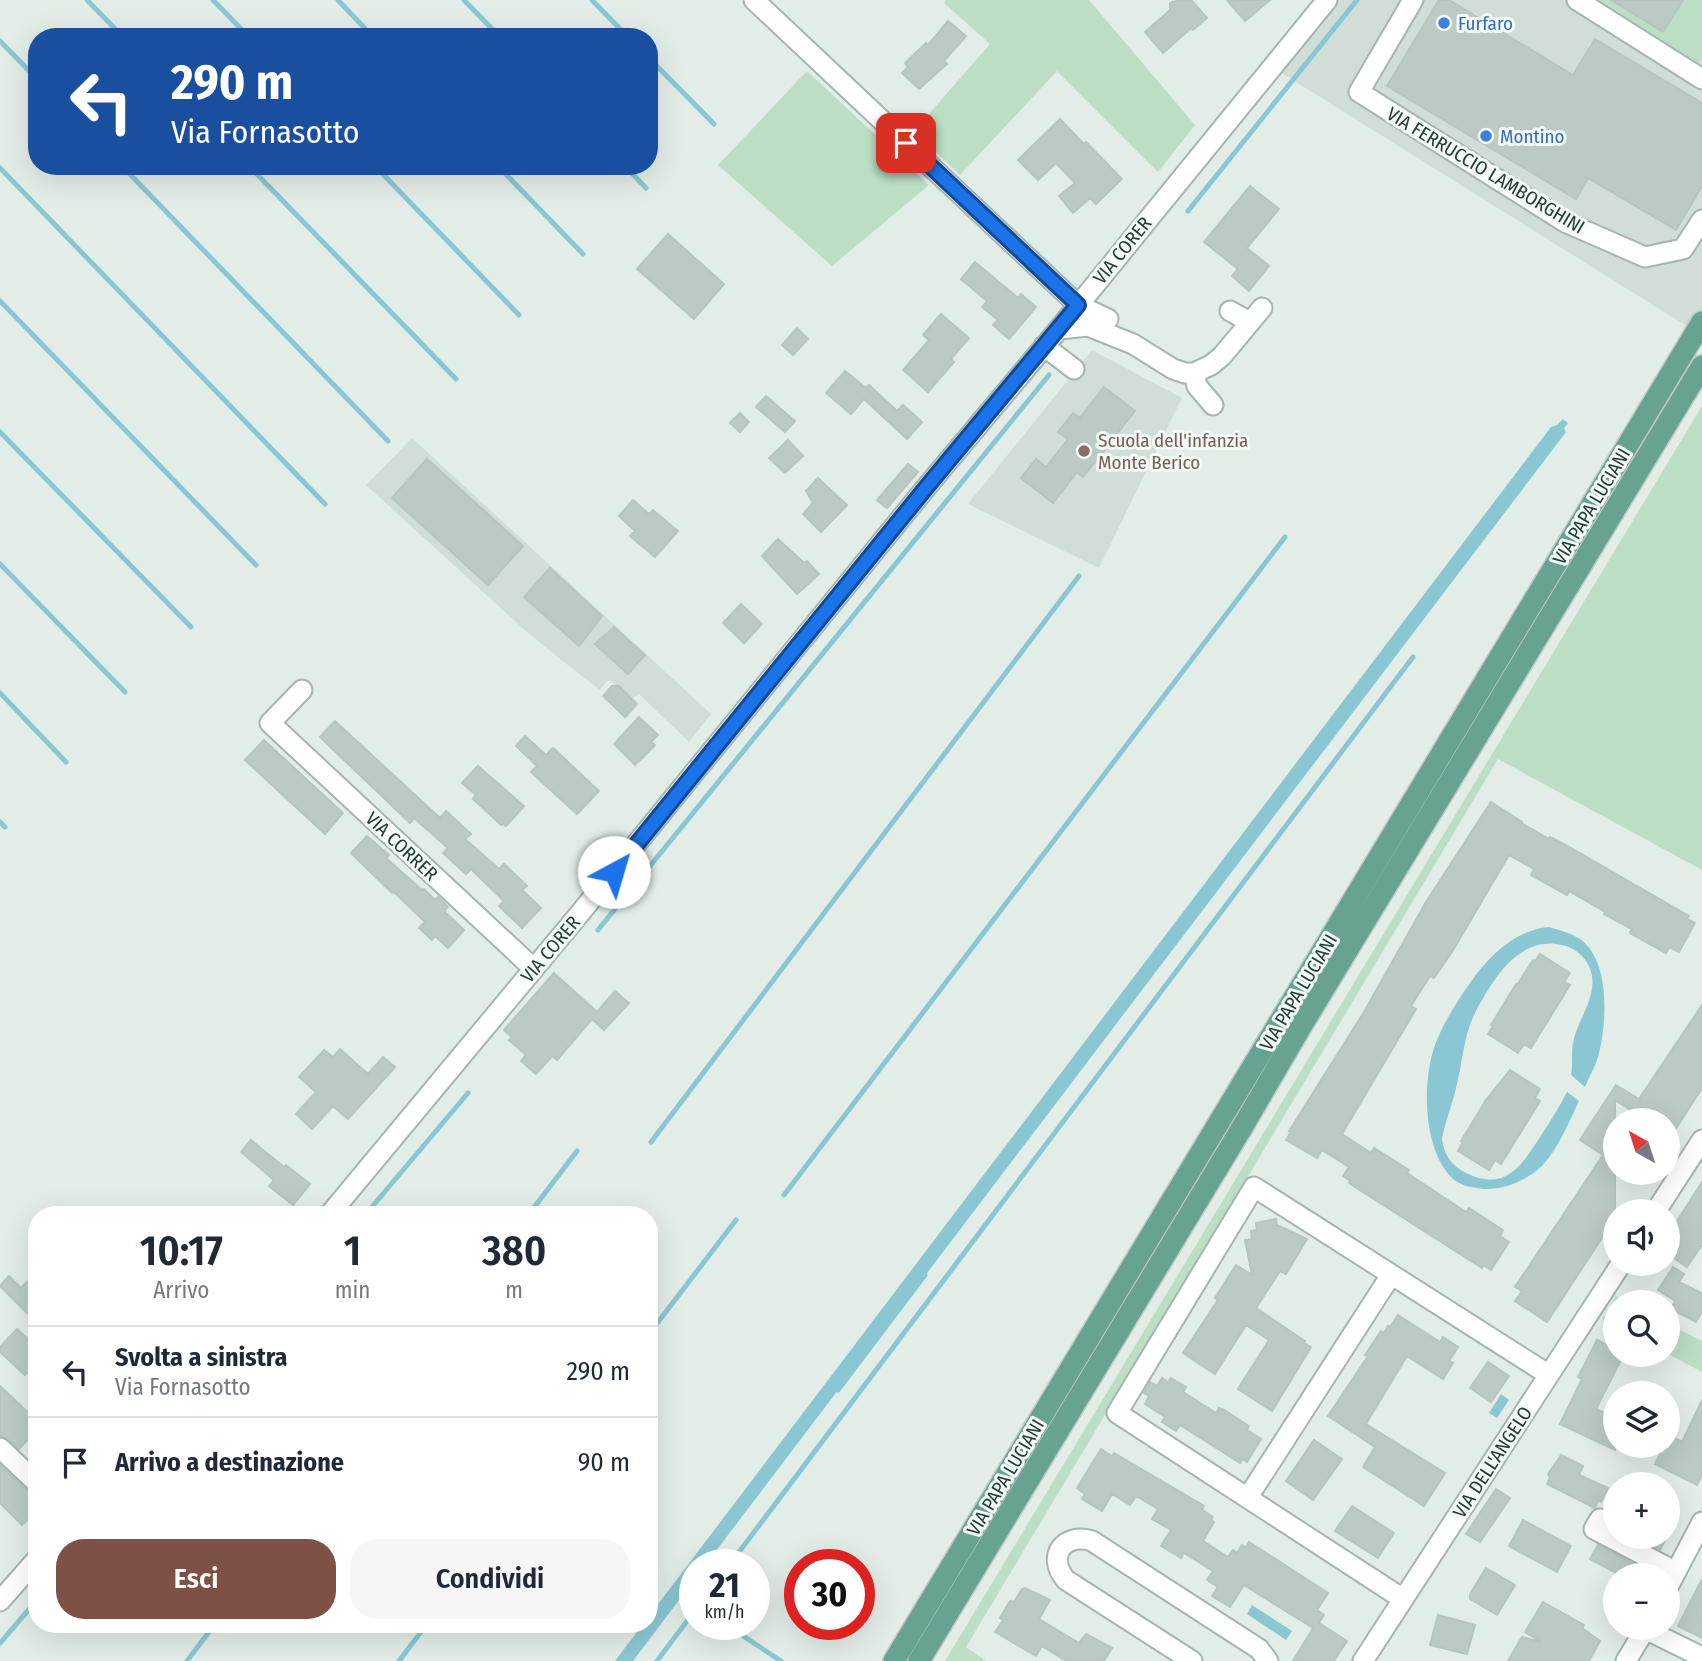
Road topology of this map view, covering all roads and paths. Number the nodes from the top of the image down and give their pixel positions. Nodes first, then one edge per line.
1 (754, 0) edge
2 (1327, 0) edge
3 (1413, 0) edge
4 (1577, 0) edge
5 (1702, 79) edge
6 (1702, 220) edge
7 (1095, 284) junction
8 (1078, 305) junction
9 (1230, 311) dead end
10 (1108, 319) junction
11 (1702, 322) edge
12 (1088, 326) junction
13 (1059, 329) junction
14 (1133, 344) junction
15 (1044, 346) junction
16 (1702, 366) edge
17 (1074, 369) dead end
18 (1194, 373) junction
19 (1213, 405) dead end
20 (302, 690) dead end
21 (534, 969) junction
22 (1702, 1140) edge
23 (1664, 1199) edge
24 (337, 1206) edge
25 (1391, 1275) junction
26 (1613, 1276) edge
27 (1549, 1375) junction
28 (0, 1448) edge
29 (28, 1474) edge
30 (1248, 1497) junction
31 (1600, 1519) dead end
32 (1702, 1522) edge
33 (1647, 1563) edge
34 (1680, 1564) edge
35 (28, 1569) edge
36 (1403, 1599) junction
37 (0, 1601) edge
38 (1639, 1640) edge
39 (1669, 1640) edge
40 (1702, 1657) edge
41 (894, 1661) edge
42 (919, 1661) edge
43 (1192, 1661) edge
44 (1268, 1661) edge
45 (1363, 1661) edge
46 (1626, 1661) edge

1 - 8 street
2 - 7 street, VIA CORER
3 - 6 street, VIA FERRUCCIO LAMBORGHINI
4 - 5 street
7 - 8 street, VIA CORER
7 - 10 street
8 - 10 street
8 - 12 street
8 - 13 street, VIA CORER
9 - 18 street
10 - 14 street
11 - 41 main road, VIA PAPA LUCIANI
12 - 13 street
12 - 14 street
13 - 15 street, VIA CORER
14 - 18 street
15 - 17 street
15 - 21 street, VIA CORER
16 - 42 main road, VIA PAPA LUCIANI
18 - 19 street
20 - 21 street, VIA CORRER
21 - 24 street, VIA CORER
22 - 23 street
25 - 27 street
25 - 30 street
25 - 30 street
26 - 27 street, VIA DELL'ANGELO
27 - 36 street, VIA DELL'ANGELO
28 - 29 street
30 - 36 street
31 - 33 street
32 - 34 street
35 - 37 street
36 - 45 street, VIA DELL'ANGELO
38 - 46 street
39 - 40 street
43 - 44 street

